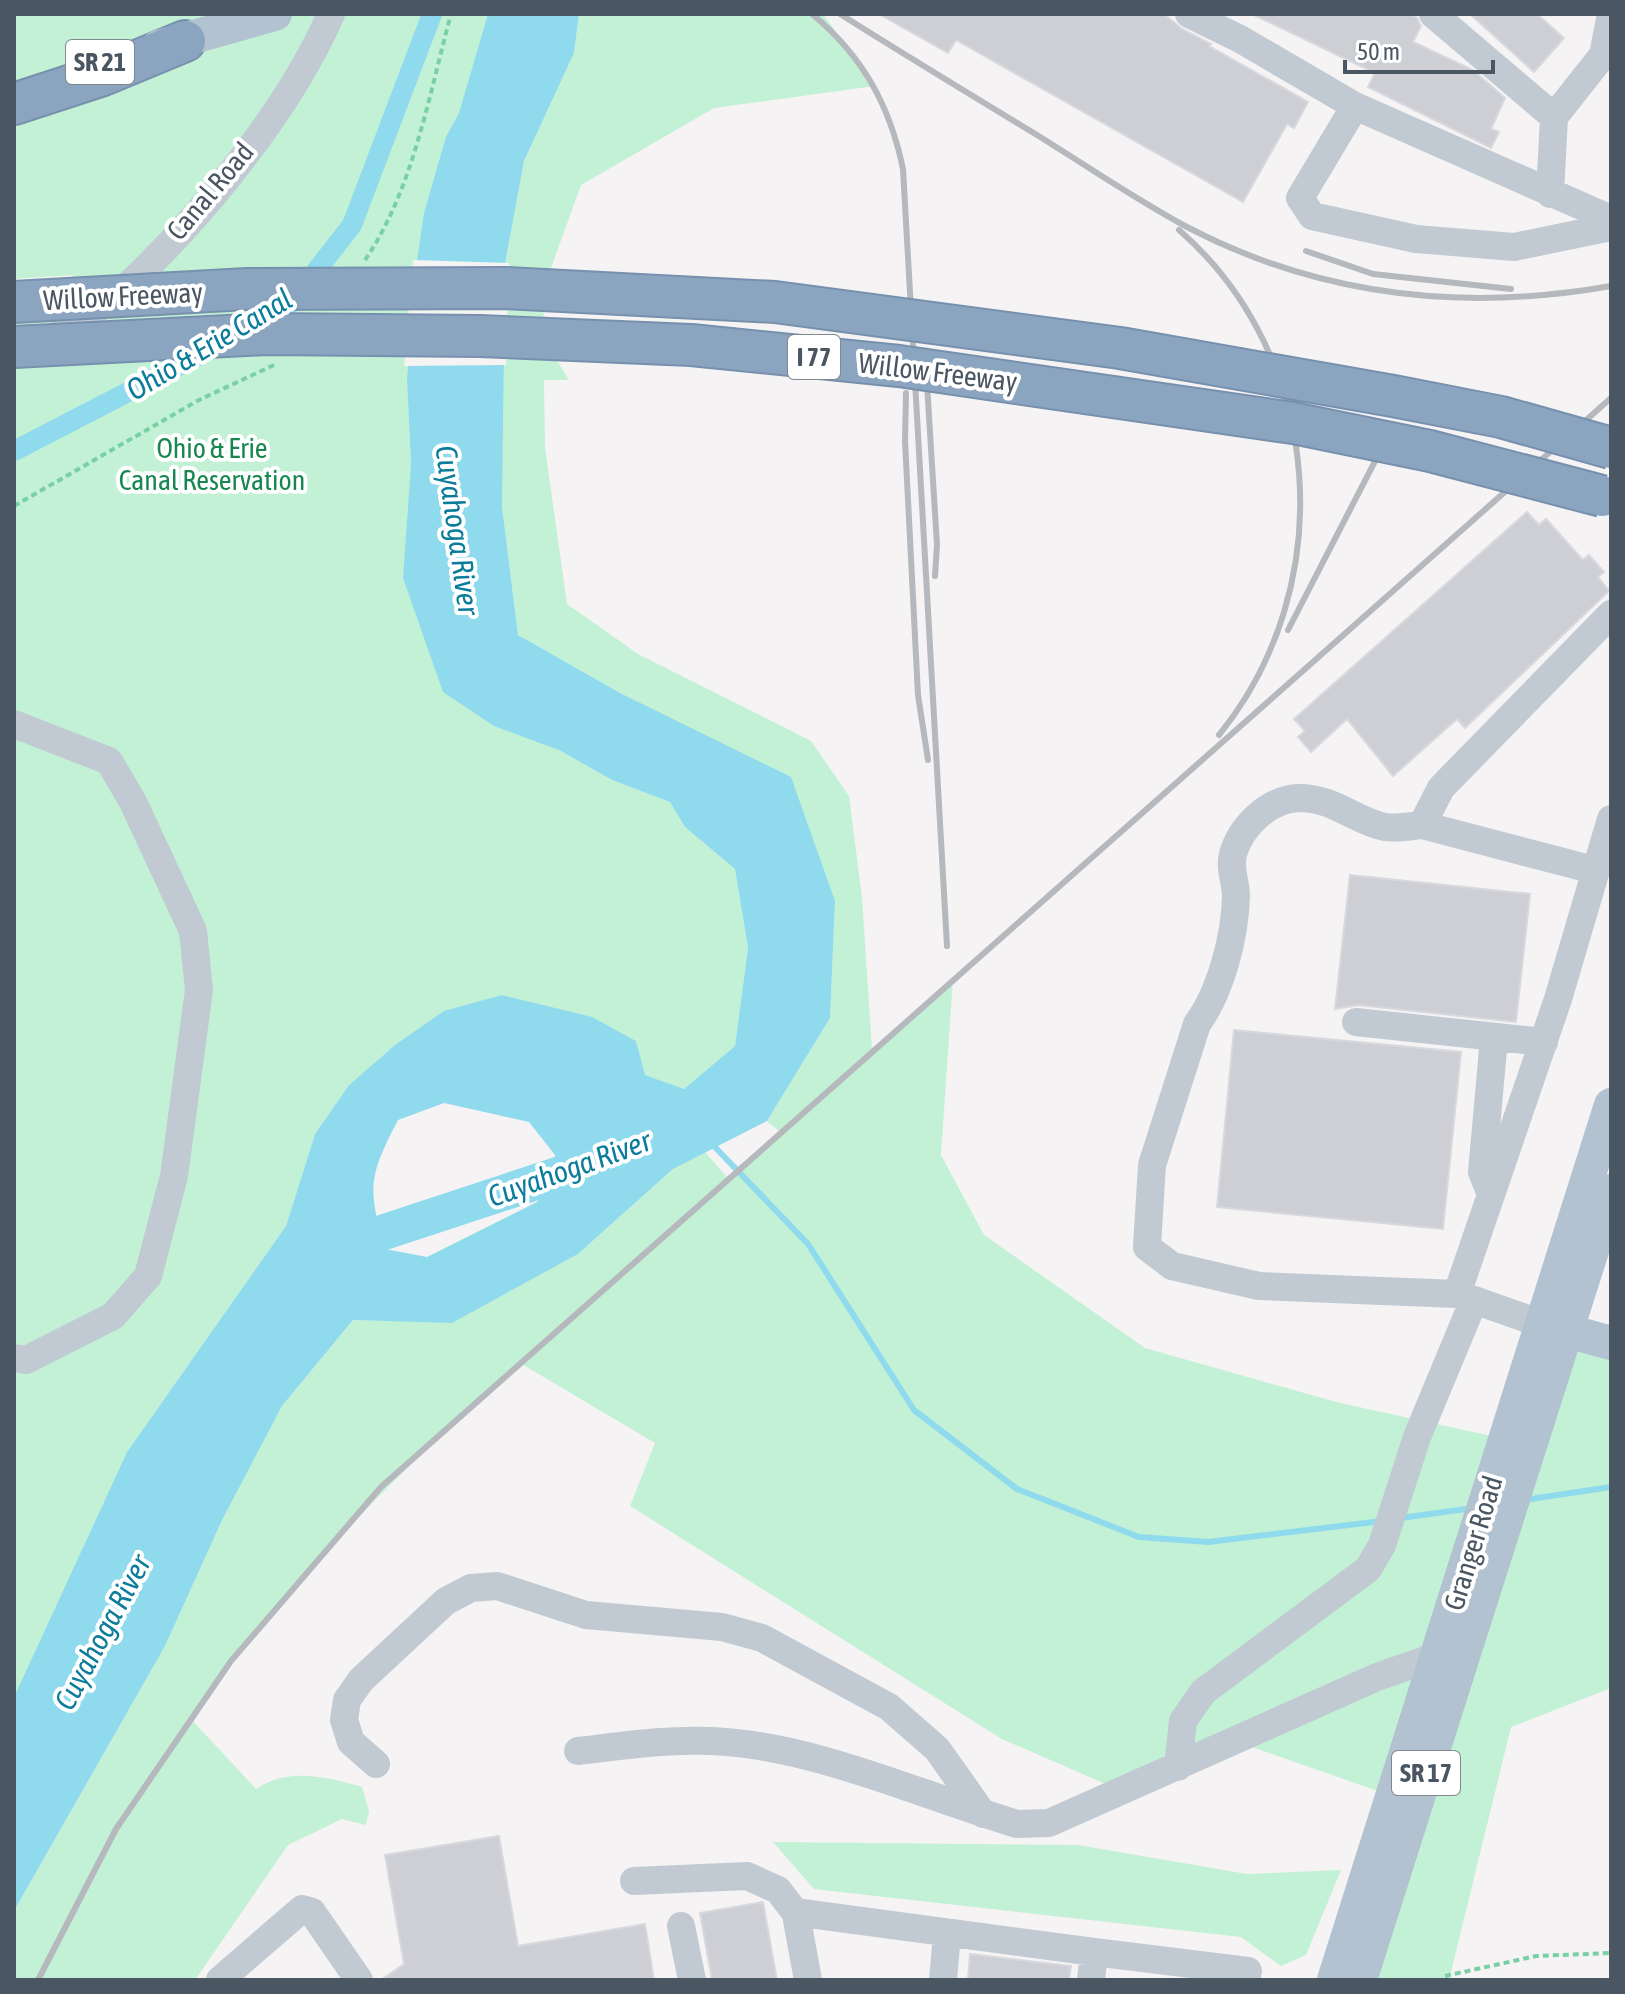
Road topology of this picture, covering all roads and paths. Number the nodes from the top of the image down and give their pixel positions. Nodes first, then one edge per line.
1 (331, 14) edge
2 (1189, 14) edge
3 (1433, 14) edge
4 (1611, 14) edge
5 (267, 17) edge
6 (185, 41) junction
7 (14, 83) edge
8 (14, 104) edge
9 (1355, 106) junction
10 (1554, 117) junction
11 (1550, 194) junction
12 (1611, 219) edge
13 (1611, 227) edge
14 (14, 302) edge
15 (14, 347) edge
16 (14, 363) edge
17 (1611, 445) edge
18 (1608, 498) edge
19 (1611, 614) edge
20 (14, 724) edge
21 (1610, 815) edge
22 (1422, 825) junction
23 (1594, 870) junction
24 (1356, 1022) dead end
25 (1494, 1038) junction
26 (1544, 1042) junction
27 (1611, 1105) edge
28 (1611, 1191) edge
29 (1491, 1196) junction
30 (1465, 1297) junction
31 (1555, 1328) junction
32 (1611, 1343) edge
33 (14, 1358) edge
34 (1449, 1659) junction
35 (578, 1751) dead end
36 (376, 1764) dead end
37 (1178, 1767) junction
38 (983, 1814) junction
39 (634, 1881) dead end
40 (798, 1916) junction
41 (681, 1926) dead end
42 (947, 1934) junction
43 (1611, 1953) edge
44 (1092, 1966) edge
45 (1445, 1976) dead end
46 (220, 1980) edge
47 (359, 1980) edge
48 (692, 1980) edge
49 (808, 1980) edge
50 (943, 1980) edge
51 (1246, 1980) edge
52 (1334, 1980) edge
53 (1360, 1980) edge

1 - 16 street, Canal Road
2 - 9 street
3 - 10 street
4 - 10 street
5 - 6 main road, SR 21
6 - 7 main road, SR 21
6 - 8 highway
9 - 11 street
9 - 13 street
10 - 11 street
11 - 12 street
14 - 17 highway, Willow Freeway / I 77, bridge
15 - 18 highway, Willow Freeway / I 77, bridge
19 - 22 street
20 - 33 street
21 - 23 street
22 - 23 street
22 - 30 street
23 - 26 street
24 - 25 street
25 - 26 street
25 - 29 street
26 - 29 street
27 - 31 main road, Granger Road / SR 17
28 - 31 main road, Granger Road / SR 17
29 - 30 street
30 - 31 street
30 - 37 street
31 - 32 main road
31 - 34 main road, Granger Road / SR 17
34 - 37 street
34 - 52 main road, Granger Road / SR 17
34 - 53 main road, Granger Road / SR 17
35 - 38 street
36 - 38 street
37 - 38 street
39 - 40 street
40 - 42 street
40 - 49 street
41 - 48 street
42 - 44 street
42 - 50 street
43 - 45 path
44 - 51 street
46 - 47 street

